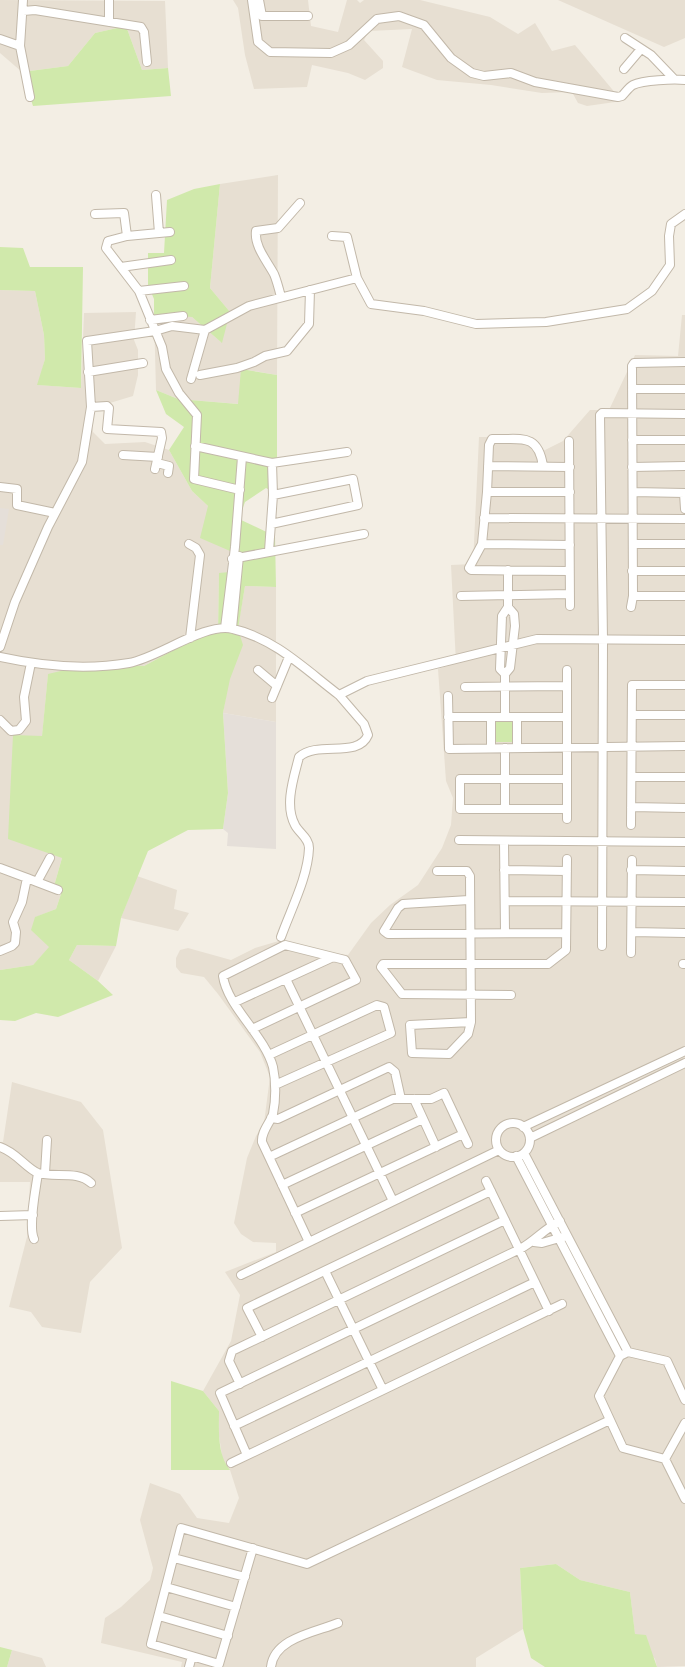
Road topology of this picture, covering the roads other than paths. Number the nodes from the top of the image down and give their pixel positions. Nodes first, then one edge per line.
1 (23, 0) edge
2 (109, 0) edge
3 (252, 0) edge
4 (259, 0) edge
5 (23, 11) junction
6 (308, 16) dead end
7 (109, 22) junction
8 (625, 38) dead end
9 (0, 39) edge
10 (20, 46) junction
11 (641, 49) junction
12 (148, 62) dead end
13 (624, 69) dead end
14 (674, 79) junction
15 (685, 80) edge
16 (30, 97) dead end
17 (156, 195) dead end
18 (300, 203) dead end
19 (95, 214) dead end
20 (685, 214) edge
21 (170, 232) dead end
22 (160, 233) junction
23 (127, 236) junction
24 (332, 236) dead end
25 (171, 260) dead end
26 (121, 266) junction
27 (357, 278) junction
28 (184, 286) dead end
29 (310, 290) junction
30 (139, 291) junction
31 (281, 297) junction
32 (183, 316) dead end
33 (150, 320) junction
34 (204, 330) junction
35 (155, 331) junction
36 (685, 362) edge
37 (143, 363) dead end
38 (88, 372) junction
39 (200, 375) dead end
40 (191, 379) dead end
41 (632, 389) junction
42 (685, 389) edge
43 (91, 407) junction
44 (633, 414) junction
45 (685, 414) edge
46 (632, 440) junction
47 (685, 440) edge
48 (569, 441) dead end
49 (195, 446) junction
50 (347, 452) dead end
51 (123, 455) dead end
52 (242, 457) junction
53 (157, 463) junction
54 (272, 463) junction
55 (488, 466) junction
56 (543, 466) junction
57 (685, 466) edge
58 (570, 467) junction
59 (632, 467) junction
60 (168, 473) dead end
61 (0, 487) edge
62 (240, 490) junction
63 (487, 492) junction
64 (570, 492) junction
65 (633, 492) junction
66 (684, 493) edge
67 (274, 495) junction
68 (685, 509) edge
69 (54, 513) junction
70 (484, 518) junction
71 (602, 518) junction
72 (633, 518) junction
73 (569, 519) junction
74 (685, 519) edge
75 (271, 524) junction
76 (364, 534) dead end
77 (189, 544) dead end
78 (633, 544) junction
79 (685, 544) edge
80 (481, 545) junction
81 (570, 545) junction
82 (269, 551) junction
83 (236, 559) junction
84 (508, 570) junction
85 (569, 571) junction
86 (632, 571) junction
87 (685, 571) edge
88 (569, 594) junction
89 (508, 595) junction
90 (461, 596) dead end
91 (633, 596) junction
92 (685, 596) edge
93 (508, 606) junction
94 (570, 606) dead end
95 (631, 607) dead end
96 (229, 628) junction
97 (190, 638) junction
98 (603, 640) junction
99 (685, 640) edge
100 (513, 644) junction
101 (0, 647) edge
102 (501, 647) junction
103 (0, 657) edge
104 (289, 657) junction
105 (31, 663) junction
106 (258, 670) dead end
107 (567, 670) dead end
108 (505, 674) junction
109 (685, 685) edge
110 (277, 686) junction
111 (567, 686) junction
112 (465, 687) dead end
113 (505, 687) junction
114 (339, 694) junction
115 (448, 696) dead end
116 (272, 698) dead end
117 (632, 715) junction
118 (685, 715) edge
119 (448, 717) junction
120 (491, 717) junction
121 (505, 717) junction
122 (518, 717) junction
123 (567, 717) junction
124 (0, 720) edge
125 (685, 746) edge
126 (567, 747) junction
127 (603, 747) junction
128 (632, 747) junction
129 (491, 748) junction
130 (505, 748) junction
131 (518, 748) junction
132 (632, 777) junction
133 (685, 777) edge
134 (505, 779) junction
135 (567, 779) junction
136 (632, 807) junction
137 (685, 808) edge
138 (506, 809) junction
139 (567, 809) junction
140 (567, 819) dead end
141 (632, 825) dead end
142 (459, 840) dead end
143 (504, 841) junction
144 (603, 841) junction
145 (685, 842) edge
146 (50, 858) dead end
147 (567, 859) dead end
148 (632, 860) dead end
149 (0, 868) edge
150 (504, 870) junction
151 (632, 870) junction
152 (437, 871) dead end
153 (567, 871) junction
154 (685, 871) edge
155 (27, 878) junction
156 (37, 882) junction
157 (58, 890) dead end
158 (470, 900) junction
159 (506, 901) junction
160 (567, 901) junction
161 (602, 901) junction
162 (631, 902) junction
163 (685, 902) edge
164 (505, 932) junction
165 (632, 932) junction
166 (566, 933) junction
167 (685, 933) edge
168 (470, 934) junction
169 (281, 937) dead end
170 (602, 946) dead end
171 (0, 951) edge
172 (631, 953) dead end
173 (331, 958) junction
174 (470, 963) junction
175 (286, 979) junction
176 (471, 995) junction
177 (511, 995) dead end
178 (235, 1002) junction
179 (299, 1007) junction
180 (471, 1022) junction
181 (252, 1029) junction
182 (313, 1035) junction
183 (685, 1051) edge
184 (269, 1055) junction
185 (326, 1062) junction
186 (685, 1063) edge
187 (275, 1085) junction
188 (340, 1090) junction
189 (401, 1099) junction
190 (414, 1099) junction
191 (271, 1118) junction
192 (353, 1118) junction
193 (423, 1119) junction
194 (524, 1127) junction
195 (463, 1134) junction
196 (530, 1138) junction
197 (47, 1140) dead end
198 (468, 1144) dead end
199 (0, 1146) edge
200 (366, 1146) junction
201 (436, 1147) junction
202 (499, 1150) junction
203 (524, 1153) junction
204 (516, 1156) junction
205 (269, 1157) junction
206 (42, 1173) junction
207 (380, 1173) junction
208 (486, 1181) dead end
209 (91, 1183) dead end
210 (282, 1185) junction
211 (491, 1191) junction
212 (393, 1201) junction
213 (296, 1213) junction
214 (33, 1215) junction
215 (0, 1216) edge
216 (505, 1220) junction
217 (556, 1223) junction
218 (563, 1237) junction
219 (34, 1239) dead end
220 (309, 1242) junction
221 (534, 1242) junction
222 (520, 1249) junction
223 (325, 1271) junction
224 (241, 1275) dead end
225 (535, 1282) junction
226 (339, 1300) junction
227 (562, 1304) dead end
228 (549, 1310) junction
229 (354, 1330) junction
230 (262, 1337) junction
231 (624, 1354) junction
232 (369, 1361) junction
233 (240, 1384) junction
234 (383, 1390) junction
235 (685, 1400) edge
236 (610, 1420) junction
237 (685, 1424) edge
238 (234, 1426) junction
239 (247, 1455) junction
240 (665, 1459) junction
241 (232, 1463) dead end
242 (685, 1498) edge
243 (253, 1548) junction
244 (174, 1558) junction
245 (245, 1578) junction
246 (166, 1587) junction
247 (236, 1608) junction
248 (159, 1616) junction
249 (338, 1623) dead end
250 (228, 1636) junction
251 (192, 1656) junction
252 (223, 1665) edge
253 (188, 1667) edge
254 (271, 1667) edge

1 - 5 street
2 - 7 street
3 - 14 street
4 - 6 street
5 - 7 street
5 - 10 street
7 - 12 street
8 - 11 street
9 - 10 street
10 - 16 street
11 - 13 street
11 - 14 street
14 - 15 street
17 - 22 street
18 - 31 street
19 - 23 street
20 - 27 street
21 - 22 street
22 - 23 street
23 - 26 street
24 - 27 street
25 - 26 street
26 - 30 street
27 - 29 street
28 - 30 street
29 - 31 street
29 - 39 street
30 - 33 street
31 - 34 street
32 - 33 street
33 - 35 street
34 - 35 street
34 - 40 street
35 - 38 street
35 - 49 street
36 - 41 street
37 - 38 street
38 - 43 street
41 - 42 street
41 - 44 street
43 - 53 street
43 - 69 street
44 - 45 street
44 - 46 street
44 - 71 street
46 - 47 street
46 - 59 street
48 - 58 street
49 - 52 street
49 - 62 street
50 - 54 street
51 - 53 street
52 - 54 street
52 - 62 street
53 - 60 street
54 - 67 street
55 - 56 street
55 - 56 street
55 - 63 street
56 - 58 street
57 - 59 street
58 - 64 street
59 - 65 street
61 - 69 street
62 - 83 street
63 - 64 street
63 - 70 street
64 - 73 street
65 - 66 street
65 - 72 street
66 - 68 street
67 - 75 street
67 - 75 street
69 - 101 street
70 - 73 street
70 - 80 street
71 - 72 street
71 - 73 street
71 - 98 street
72 - 74 street
72 - 78 street
73 - 81 street
75 - 82 street
76 - 82 street
77 - 97 street
78 - 79 street
78 - 86 street
80 - 81 street
80 - 84 street
81 - 85 street
82 - 83 street
83 - 96 street
84 - 85 street
84 - 89 street
85 - 88 street
86 - 87 street
86 - 91 street
88 - 89 street
88 - 94 street
89 - 90 street
89 - 93 street
91 - 92 street
91 - 95 street
93 - 100 street
93 - 102 street
96 - 97 street
96 - 104 street
97 - 105 street
98 - 99 street
98 - 100 street
98 - 127 street
100 - 102 street
100 - 108 street
102 - 108 street
102 - 114 street
103 - 105 street
104 - 110 street
104 - 114 street
105 - 124 street
106 - 110 street
107 - 111 street
108 - 113 street
109 - 117 street
110 - 116 street
111 - 113 street
111 - 123 street
112 - 113 street
113 - 121 street
114 - 169 street
115 - 119 street
117 - 118 street
117 - 128 street
119 - 120 street
119 - 129 street
120 - 121 street
120 - 129 street
121 - 122 street
122 - 123 street
122 - 131 street
123 - 126 street
125 - 128 street
126 - 127 street
126 - 131 street
126 - 135 street
127 - 128 street
127 - 144 street
128 - 132 street
129 - 130 street
130 - 131 street
130 - 134 street
132 - 133 street
132 - 136 street
134 - 135 street
134 - 138 street
134 - 138 street
135 - 139 street
136 - 137 street
136 - 141 street
138 - 139 street
139 - 140 street
142 - 143 street
143 - 144 street
143 - 150 street
144 - 145 street
144 - 161 street
146 - 156 street
147 - 153 street
148 - 151 street
149 - 155 street
150 - 153 street
150 - 159 street
151 - 154 street
151 - 162 street
152 - 158 street
153 - 160 street
155 - 156 street
155 - 171 street
156 - 157 street
158 - 168 street
158 - 168 street
159 - 160 street
159 - 164 street
160 - 161 street
160 - 166 street
161 - 162 street
161 - 170 street
162 - 163 street
162 - 165 street
164 - 166 street
164 - 168 street
165 - 167 street
165 - 172 street
166 - 174 street
168 - 174 street
173 - 175 street
173 - 178 street
173 - 179 street
174 - 176 street
174 - 176 street
175 - 178 street
175 - 179 street
176 - 177 street
176 - 180 street
178 - 181 street
179 - 181 street
179 - 182 street
180 - 180 street
181 - 184 street
182 - 184 street
182 - 185 street
182 - 185 street
183 - 194 street
184 - 187 street
185 - 187 street
185 - 188 street
186 - 196 street
187 - 191 street
188 - 189 street
188 - 191 street
188 - 192 street
189 - 190 street
189 - 192 street
190 - 193 street
190 - 195 street
191 - 205 street
192 - 200 street
192 - 205 street
193 - 200 street
193 - 201 street
194 - 196 street
194 - 202 street
195 - 198 street
195 - 201 street
196 - 203 street
197 - 206 street
199 - 206 street
200 - 207 street
200 - 210 street
201 - 207 street
202 - 204 street
202 - 212 street
203 - 204 street
203 - 217 street
204 - 217 street
205 - 210 street
206 - 209 street
206 - 214 street
207 - 212 street
207 - 213 street
208 - 211 street
210 - 213 street
211 - 216 street
211 - 223 street
212 - 220 street
213 - 220 street
214 - 215 street
214 - 219 street
216 - 222 street
216 - 226 street
217 - 218 street
217 - 221 street
218 - 221 street
218 - 231 street
220 - 224 street
221 - 222 street
222 - 225 street
222 - 229 street
223 - 226 street
223 - 230 street
225 - 228 street
225 - 232 street
226 - 229 street
226 - 230 street
227 - 228 street
228 - 234 street
229 - 232 street
229 - 233 street
230 - 233 street
231 - 235 street
231 - 236 street
232 - 234 street
232 - 238 street
233 - 238 street
234 - 239 street
236 - 240 street
236 - 243 street
237 - 240 street
238 - 239 street
239 - 241 street
240 - 242 street
243 - 244 street
243 - 245 street
244 - 245 street
244 - 246 street
245 - 247 street
246 - 247 street
246 - 248 street
247 - 250 street
248 - 250 street
248 - 251 street
249 - 254 street
250 - 252 street
251 - 252 street
251 - 253 street

